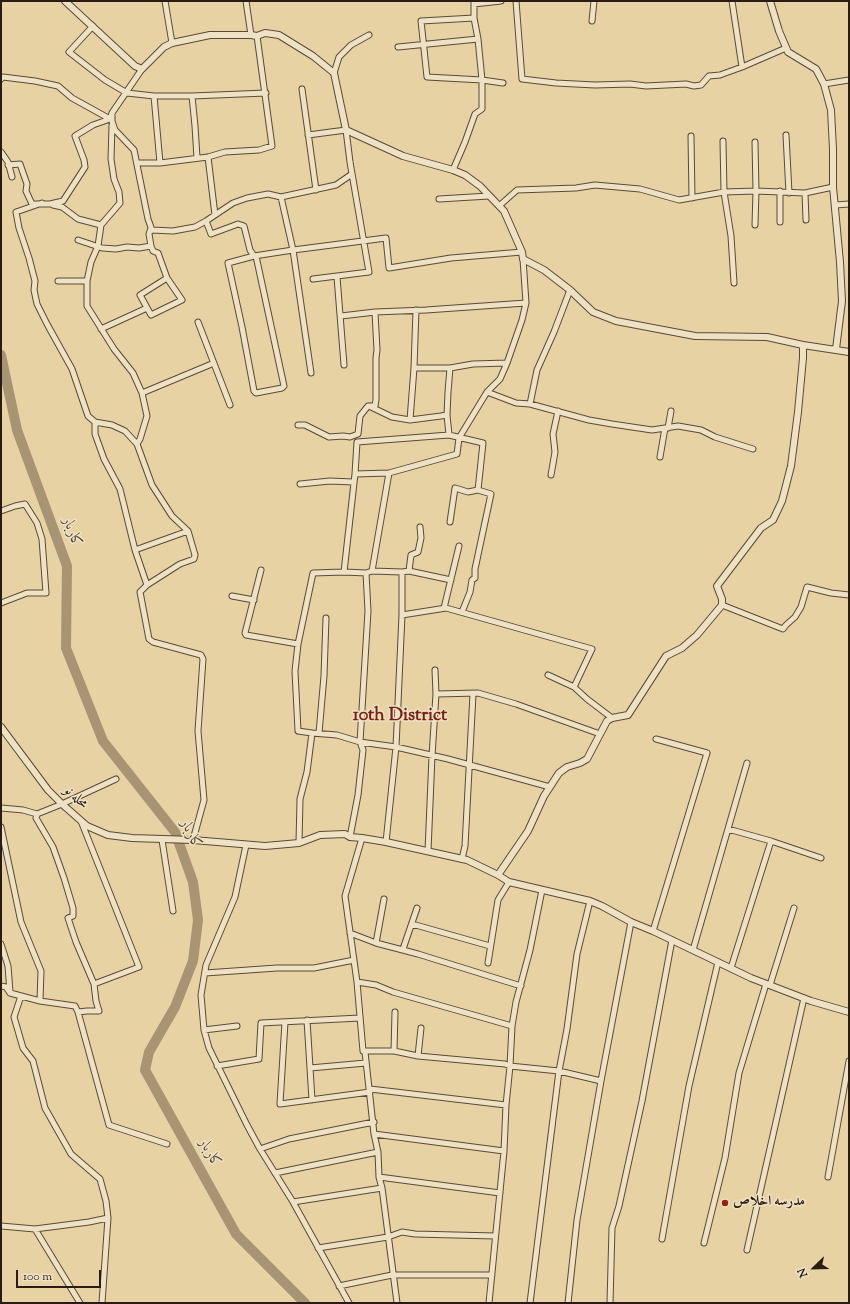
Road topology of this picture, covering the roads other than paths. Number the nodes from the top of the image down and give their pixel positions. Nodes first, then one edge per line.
1 (65, 1) edge
2 (165, 1) edge
3 (246, 1) edge
4 (501, 1) edge
5 (516, 1) edge
6 (594, 1) edge
7 (732, 1) edge
8 (770, 1) edge
9 (474, 2) edge
10 (474, 18) junction
11 (592, 21) dead end
12 (93, 26) junction
13 (254, 35) junction
14 (369, 35) dead end
15 (478, 39) junction
16 (172, 43) junction
17 (423, 44) junction
18 (398, 47) dead end
19 (786, 48) junction
20 (742, 67) junction
21 (142, 69) junction
22 (334, 73) junction
23 (1, 79) edge
24 (482, 80) junction
25 (849, 80) edge
26 (502, 83) dead end
27 (824, 84) junction
28 (302, 89) dead end
29 (127, 93) junction
30 (266, 94) junction
31 (154, 96) junction
32 (192, 96) junction
33 (111, 120) junction
34 (346, 130) junction
35 (308, 135) junction
36 (786, 135) dead end
37 (691, 136) dead end
38 (723, 141) dead end
39 (755, 142) dead end
40 (1, 152) edge
41 (208, 157) junction
42 (197, 158) junction
43 (160, 162) junction
44 (137, 164) junction
45 (8, 165) junction
46 (453, 170) junction
47 (352, 174) junction
48 (12, 177) dead end
49 (833, 187) junction
50 (316, 190) junction
51 (756, 191) junction
52 (724, 192) junction
53 (780, 192) junction
54 (789, 193) junction
55 (805, 193) junction
56 (489, 196) junction
57 (281, 197) junction
58 (692, 198) junction
59 (439, 199) dead end
60 (42, 203) junction
61 (50, 204) junction
62 (849, 204) edge
63 (835, 205) junction
64 (499, 206) junction
65 (215, 215) junction
66 (806, 220) dead end
67 (206, 221) junction
68 (780, 222) dead end
69 (101, 225) junction
70 (755, 225) dead end
71 (151, 228) junction
72 (78, 240) dead end
73 (364, 241) junction
74 (98, 246) junction
75 (151, 246) junction
76 (293, 250) junction
77 (522, 252) junction
78 (255, 256) junction
79 (524, 259) junction
80 (337, 277) junction
81 (167, 278) junction
82 (313, 279) dead end
83 (58, 281) dead end
84 (87, 281) junction
85 (734, 283) dead end
86 (570, 290) junction
87 (526, 303) junction
88 (147, 308) junction
89 (416, 310) junction
90 (376, 312) junction
91 (341, 316) junction
92 (198, 322) dead end
93 (102, 329) junction
94 (803, 345) junction
95 (836, 349) junction
96 (849, 352) edge
97 (507, 363) junction
98 (214, 364) junction
99 (344, 365) dead end
100 (414, 368) junction
101 (450, 368) junction
102 (312, 373) dead end
103 (487, 392) junction
104 (142, 393) junction
105 (530, 404) junction
106 (230, 405) dead end
107 (368, 406) junction
108 (558, 411) junction
109 (671, 411) dead end
110 (447, 415) junction
111 (410, 420) junction
112 (95, 422) junction
113 (298, 425) dead end
114 (667, 428) junction
115 (449, 435) junction
116 (459, 438) junction
117 (137, 444) junction
118 (753, 449) dead end
119 (660, 457) dead end
120 (389, 473) junction
121 (354, 474) junction
122 (551, 475) dead end
123 (353, 482) junction
124 (300, 484) dead end
125 (478, 490) junction
126 (1, 511) edge
127 (450, 522) dead end
128 (420, 527) dead end
129 (188, 531) junction
130 (459, 546) dead end
131 (135, 550) junction
132 (261, 570) dead end
133 (409, 571) junction
134 (344, 572) junction
135 (369, 572) junction
136 (402, 572) junction
137 (451, 580) junction
138 (147, 585) junction
139 (849, 595) edge
140 (232, 596) dead end
141 (254, 600) junction
142 (1, 603) edge
143 (722, 605) junction
144 (444, 608) junction
145 (462, 612) junction
146 (402, 615) junction
147 (326, 618) dead end
148 (298, 644) junction
149 (435, 670) dead end
150 (548, 675) dead end
151 (574, 687) junction
152 (436, 694) junction
153 (473, 694) junction
154 (612, 718) junction
155 (1, 727) edge
156 (312, 733) junction
157 (319, 733) junction
158 (600, 734) junction
159 (656, 739) dead end
160 (360, 742) junction
161 (396, 747) junction
162 (432, 756) junction
163 (747, 763) dead end
164 (469, 765) junction
165 (116, 779) dead end
166 (550, 787) junction
167 (62, 804) junction
168 (1, 808) edge
169 (37, 814) junction
170 (81, 820) junction
171 (1, 828) edge
172 (728, 829) junction
173 (350, 837) junction
174 (362, 838) junction
175 (162, 840) junction
176 (192, 840) junction
177 (771, 841) junction
178 (386, 842) junction
179 (299, 843) junction
180 (246, 845) junction
181 (428, 851) junction
182 (821, 858) dead end
183 (462, 859) junction
184 (498, 875) junction
185 (509, 882) junction
186 (542, 890) junction
187 (384, 899) dead end
188 (590, 901) junction
189 (417, 908) dead end
190 (794, 908) dead end
191 (173, 911) dead end
192 (631, 922) junction
193 (412, 924) junction
194 (653, 931) junction
195 (350, 933) junction
196 (672, 940) junction
197 (376, 943) junction
198 (1, 944) edge
199 (490, 946) junction
200 (403, 949) junction
201 (693, 950) junction
202 (354, 960) junction
203 (488, 962) dead end
204 (718, 962) junction
205 (731, 968) junction
206 (205, 973) junction
207 (357, 982) junction
208 (94, 984) junction
209 (768, 984) junction
210 (1, 986) edge
211 (521, 986) junction
212 (10, 993) junction
213 (21, 996) junction
214 (804, 998) junction
215 (40, 1001) junction
216 (78, 1012) junction
217 (395, 1012) dead end
218 (849, 1012) edge
219 (360, 1018) junction
220 (307, 1020) junction
221 (285, 1022) junction
222 (237, 1026) dead end
223 (512, 1026) junction
224 (421, 1028) dead end
225 (204, 1030) junction
226 (363, 1051) junction
227 (394, 1051) junction
228 (418, 1056) junction
229 (849, 1061) edge
230 (366, 1063) junction
231 (217, 1066) junction
232 (510, 1066) junction
233 (310, 1068) junction
234 (559, 1071) junction
235 (601, 1081) junction
236 (370, 1091) junction
237 (312, 1100) junction
238 (506, 1105) junction
239 (374, 1122) junction
240 (374, 1134) junction
241 (167, 1144) dead end
242 (260, 1149) junction
243 (504, 1151) junction
244 (378, 1152) junction
245 (275, 1173) junction
246 (379, 1177) junction
247 (828, 1178) dead end
248 (382, 1188) junction
249 (500, 1193) junction
250 (293, 1202) junction
251 (108, 1218) junction
252 (1, 1226) edge
253 (35, 1228) junction
254 (495, 1236) junction
255 (388, 1237) junction
256 (662, 1239) dead end
257 (704, 1243) dead end
258 (318, 1248) junction
259 (747, 1250) dead end
260 (392, 1275) junction
261 (492, 1275) junction
262 (339, 1286) junction
263 (80, 1303) edge
264 (102, 1303) edge
265 (349, 1303) edge
266 (397, 1303) edge
267 (489, 1303) edge
268 (530, 1303) edge
269 (568, 1303) edge
270 (610, 1303) edge

1 - 12 street
2 - 16 street
3 - 13 street
4 - 9 street
5 - 20 street
6 - 11 street
7 - 20 street
8 - 19 street
9 - 10 street
10 - 15 street
10 - 17 street
12 - 21 street
12 - 29 street
13 - 16 street
13 - 22 street
13 - 30 street
14 - 22 street
15 - 17 street
15 - 24 street
16 - 21 street
17 - 18 street
17 - 24 street
19 - 20 street
19 - 27 street
21 - 29 street
22 - 34 street
23 - 33 street
24 - 26 street
24 - 46 street
25 - 27 street
27 - 49 street
28 - 35 street
29 - 31 street
29 - 33 street
30 - 32 street
30 - 41 street
31 - 32 street
31 - 43 street
32 - 42 street
33 - 44 street
33 - 61 street
33 - 69 street
34 - 35 street
34 - 46 street
34 - 47 street
35 - 50 street
36 - 54 street
37 - 58 street
38 - 52 street
39 - 51 street
40 - 45 street
41 - 42 street
41 - 65 street
42 - 43 street
43 - 44 street
44 - 71 street
45 - 48 street
45 - 60 street
46 - 56 street
47 - 50 street
47 - 73 street
49 - 55 street
49 - 63 street
50 - 57 street
51 - 52 street
51 - 53 street
51 - 70 street
52 - 58 street
52 - 85 street
53 - 54 street
53 - 68 street
54 - 55 street
55 - 66 street
56 - 59 street
56 - 64 street
57 - 65 street
57 - 76 street
58 - 64 street
60 - 61 street
60 - 112 street
61 - 69 street
62 - 63 street
63 - 95 street
64 - 77 street
65 - 67 street
67 - 71 street
67 - 78 street
69 - 74 street
71 - 75 street
72 - 74 street
73 - 76 street
73 - 77 street
73 - 80 street
74 - 75 street
74 - 84 street
75 - 81 street
76 - 78 street
76 - 102 street
77 - 79 street
78 - 78 street
79 - 86 street
79 - 87 street
80 - 82 street
80 - 91 street
81 - 88 street
81 - 88 street
83 - 84 street
84 - 93 street
86 - 94 street
86 - 105 street
87 - 89 street
87 - 97 street
88 - 93 street
89 - 90 street
89 - 100 street
90 - 91 street
90 - 107 street
91 - 99 street
92 - 98 street
93 - 104 street
94 - 95 street
94 - 143 street
95 - 96 street
97 - 101 street
97 - 103 street
98 - 104 street
98 - 106 street
100 - 101 street
100 - 111 street
101 - 110 street
103 - 105 street
103 - 116 street
104 - 117 street
105 - 108 street
107 - 111 street
107 - 113 street
108 - 114 street
108 - 122 street
109 - 114 street
110 - 111 street
110 - 115 street
112 - 117 street
112 - 131 street
114 - 118 street
114 - 119 street
115 - 116 street
115 - 121 street
116 - 120 street
116 - 125 street
117 - 129 street
120 - 121 street
120 - 135 street
121 - 123 street
123 - 124 street
123 - 134 street
125 - 127 street
125 - 145 street
126 - 142 street
128 - 133 street
129 - 131 street
129 - 138 street
130 - 137 street
131 - 138 street
132 - 141 street
133 - 136 street
133 - 137 street
134 - 135 street
134 - 148 street
135 - 136 street
135 - 160 street
136 - 146 street
137 - 144 street
138 - 176 street
139 - 143 street
140 - 141 street
141 - 148 street
143 - 154 street
144 - 145 street
144 - 146 street
145 - 151 street
146 - 161 street
147 - 157 street
148 - 156 street
149 - 152 street
150 - 151 street
151 - 154 street
152 - 153 street
152 - 162 street
153 - 158 street
153 - 164 street
154 - 158 street
155 - 167 street, محله نو
156 - 157 street
156 - 179 street
157 - 160 street
158 - 166 street
159 - 194 street
160 - 161 street
160 - 173 street
161 - 162 street
161 - 178 street
162 - 164 street
162 - 181 street
163 - 172 street
164 - 166 street
164 - 183 street
165 - 167 street
166 - 184 street
167 - 169 street
167 - 170 street, محله نو
168 - 169 street
169 - 208 street
170 - 175 street, محله نو
170 - 208 street
171 - 215 street
172 - 177 street
172 - 201 street
173 - 174 street, محله نو
173 - 179 street, محله نو
174 - 178 street, محله نو
174 - 195 street
175 - 176 street, محله نو
175 - 191 street
176 - 180 street, محله نو
177 - 182 street
177 - 205 street
178 - 181 street, محله نو
179 - 180 street, محله نو
180 - 206 street
181 - 183 street, محله نو
183 - 184 street, محله نو
184 - 185 street, محله نو
185 - 186 street, محله نو
185 - 199 street
186 - 188 street, محله نو
186 - 211 street
187 - 197 street
188 - 192 street, محله نو
188 - 234 street
189 - 193 street
190 - 209 street
192 - 194 street, محله نو
192 - 235 street
193 - 199 street
193 - 200 street
194 - 196 street, محله نو
195 - 197 street
195 - 202 street
196 - 201 street, محله نو
196 - 270 street
197 - 200 street
198 - 212 street
199 - 203 street
200 - 211 street
201 - 204 street, محله نو
202 - 206 street
202 - 207 street
204 - 205 street, محله نو
204 - 256 street
205 - 209 street, محله نو
206 - 225 street
207 - 219 street
207 - 223 street
208 - 216 street
209 - 214 street, محله نو
209 - 257 street
210 - 212 street
211 - 223 street
212 - 213 street
213 - 215 street
213 - 251 street
214 - 218 street, محله نو
214 - 259 street
215 - 216 street
216 - 241 street
217 - 227 street
219 - 220 street
219 - 226 street
220 - 221 street
220 - 233 street
221 - 231 street
221 - 237 street
222 - 225 street
223 - 232 street
224 - 228 street
225 - 231 street
226 - 227 street
226 - 230 street
227 - 228 street
228 - 232 street
229 - 247 street
230 - 233 street
230 - 236 street
231 - 242 street
232 - 234 street
232 - 238 street
233 - 237 street
234 - 235 street
234 - 268 street
235 - 269 street
236 - 237 street
236 - 238 street
236 - 239 street
238 - 243 street
239 - 240 street
239 - 242 street
240 - 243 street
240 - 244 street
242 - 245 street
243 - 249 street
244 - 245 street
244 - 246 street
245 - 250 street
246 - 248 street
246 - 249 street
248 - 250 street
248 - 255 street
249 - 254 street
250 - 258 street
251 - 253 street
251 - 264 street
252 - 253 street
253 - 263 street
254 - 255 street
254 - 261 street
255 - 258 street
255 - 260 street
258 - 262 street
260 - 261 street
260 - 262 street
260 - 266 street
261 - 267 street
262 - 265 street

